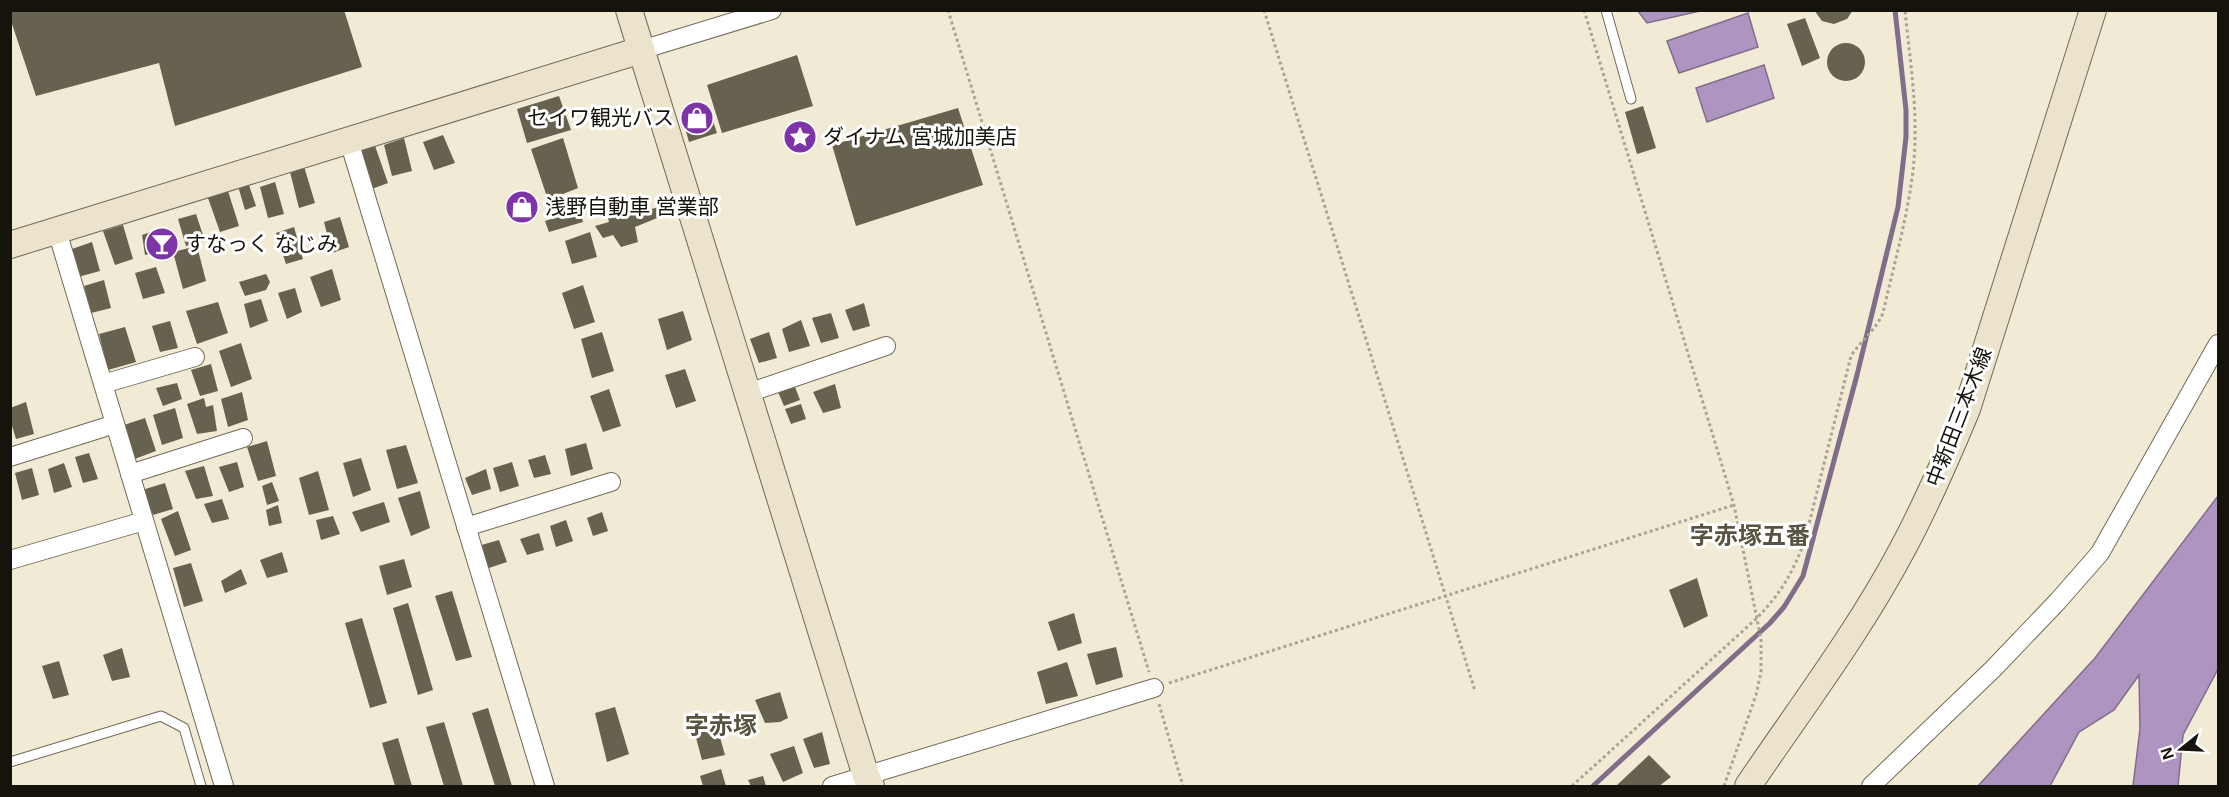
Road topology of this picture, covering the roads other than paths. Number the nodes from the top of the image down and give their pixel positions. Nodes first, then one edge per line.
1 (629, 10) edge
2 (772, 10) edge
3 (1606, 10) edge
4 (2093, 10) edge
5 (641, 50) junction
6 (1631, 99) dead end
7 (349, 141) junction
8 (57, 231) junction
9 (10, 245) edge
10 (2218, 344) edge
11 (886, 346) dead end
12 (195, 357) dead end
13 (103, 384) junction
14 (748, 393) junction
15 (115, 424) junction
16 (243, 438) dead end
17 (10, 457) edge
18 (130, 474) junction
19 (611, 482) dead end
20 (144, 521) junction
21 (466, 527) junction
22 (10, 560) edge
23 (1154, 688) road end
24 (10, 762) edge
25 (869, 781) edge
26 (201, 786) edge
27 (224, 786) edge
28 (545, 786) edge
29 (832, 786) edge
30 (1748, 786) edge
31 (1871, 786) edge

1 - 5 street
2 - 5 street
3 - 6 lane
4 - 30 street, 中新田三本木線
5 - 7 street
5 - 14 street
7 - 8 street
7 - 21 street
8 - 9 street
8 - 13 street
10 - 31 street
11 - 14 street
12 - 13 street
13 - 15 street
14 - 25 street
15 - 17 street
15 - 18 street
16 - 18 street
18 - 20 street
19 - 21 street
20 - 22 street
20 - 27 street
21 - 28 street
23 - 25 street
24 - 26 lane
25 - 29 street

